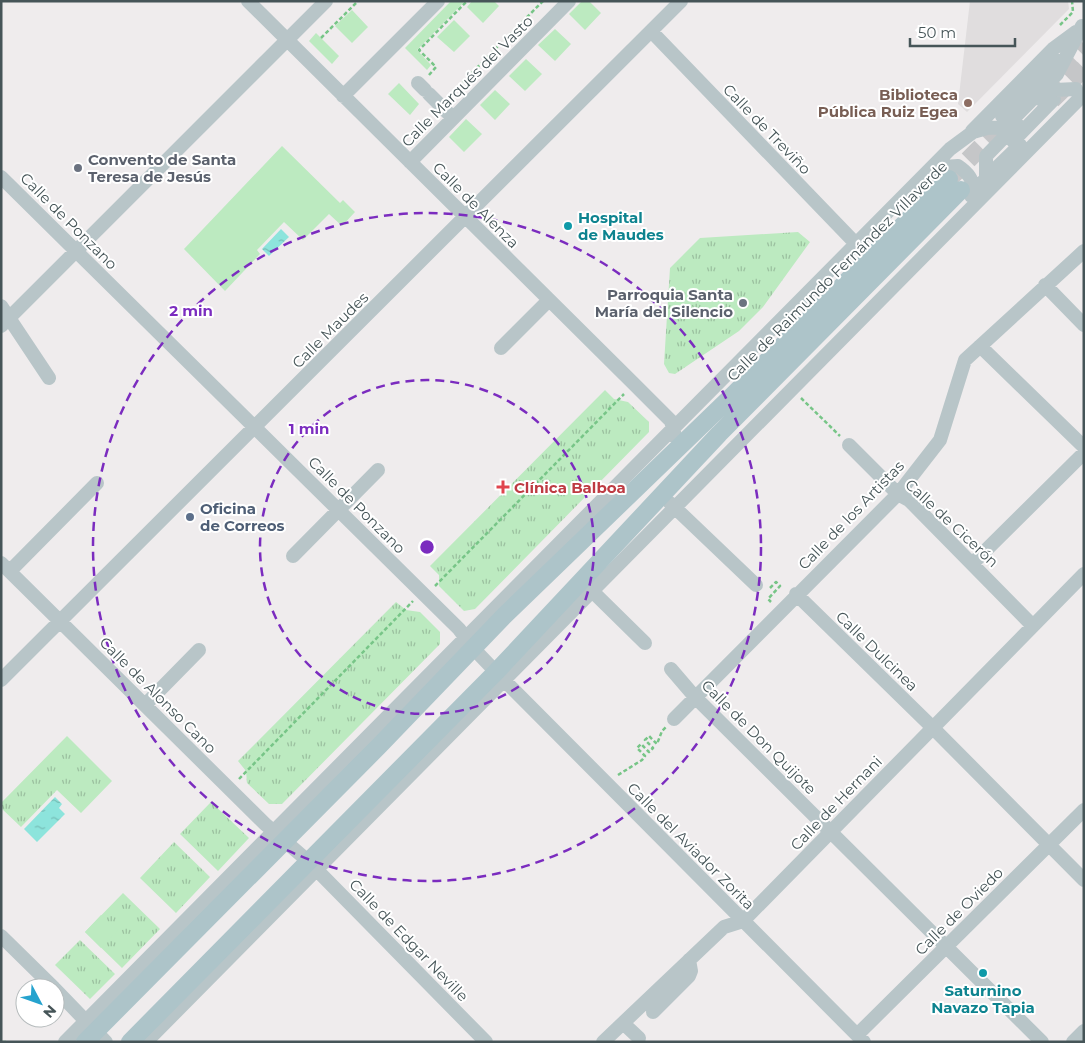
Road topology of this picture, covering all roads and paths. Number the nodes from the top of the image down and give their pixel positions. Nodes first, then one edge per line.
1 (248, 1) edge
2 (326, 1) edge
3 (358, 1) edge
4 (438, 1) edge
5 (467, 1) edge
6 (542, 1) edge
7 (569, 1) edge
8 (681, 1) edge
9 (1083, 25) edge
10 (651, 31) junction
11 (321, 38) dead end
12 (287, 40) junction
13 (1056, 59) tunnel mouth
14 (427, 87) joint
15 (1081, 88) edge
16 (343, 96) junction
17 (1054, 99) tunnel mouth
18 (440, 105) junction
19 (1002, 116) tunnel mouth
20 (453, 118) junction
21 (969, 134) junction
22 (993, 161) dead end
23 (410, 162) junction
24 (1, 177) edge
25 (953, 186) junction
26 (466, 218) junction
27 (858, 246) junction
28 (75, 250) junction
29 (1084, 251) edge
30 (1045, 285) junction
31 (549, 300) junction
32 (1, 306) edge
33 (5, 322) edge
34 (1084, 325) edge
35 (980, 346) junction
36 (501, 348) dead end
37 (49, 378) dead end
38 (624, 394) dead end
39 (802, 399) dead end
40 (254, 428) junction
41 (674, 432) junction
42 (838, 434) dead end
43 (849, 445) dead end
44 (1084, 447) edge
45 (1084, 453) edge
46 (378, 470) dead end
47 (97, 483) dead end
48 (898, 494) junction
49 (672, 506) junction
50 (338, 510) junction
51 (596, 525) junction
52 (616, 546) junction
53 (293, 556) dead end
54 (973, 563) junction
55 (6, 567) edge
56 (1084, 574) edge
57 (756, 585) joint
58 (435, 586) dead end
59 (587, 586) junction
60 (796, 594) junction
61 (413, 601) dead end
62 (60, 621) junction
63 (1032, 625) junction
64 (470, 643) junction
65 (645, 643) dead end
66 (199, 650) dead end
67 (671, 669) dead end
68 (500, 676) junction
69 (1, 680) edge
70 (695, 697) junction
71 (145, 705) junction
72 (674, 719) dead end
73 (933, 728) junction
74 (659, 742) dead end
75 (238, 780) dead end
76 (608, 785) junction
77 (1084, 810) edge
78 (831, 832) junction
79 (279, 836) junction
80 (1048, 845) junction
81 (313, 865) junction
82 (1084, 880) edge
83 (743, 921) junction
84 (1, 936) edge
85 (947, 946) junction
86 (689, 960) junction
87 (45, 978) edge
88 (65, 1000) edge
89 (653, 1012) dead end
90 (623, 1023) junction
91 (1084, 1031) edge
92 (93, 1033) edge
93 (639, 1038) dead end
94 (860, 1038) edge
95 (2, 1042) edge
96 (6, 1042) edge
97 (65, 1042) edge
98 (130, 1042) edge
99 (146, 1042) edge
100 (486, 1042) edge
101 (603, 1042) edge
102 (1042, 1042) edge
103 (1073, 1042) edge

1 - 12 street, Calle de Alenza
2 - 12 street
3 - 11 path
4 - 16 street
5 - 14 path
6 - 18 path
7 - 20 street, Calle Marqués del Vasto
8 - 10 street, Calle Maudes
9 - 21 street, Calle de Raimundo Fernández Villaverde
9 - 21 street
10 - 26 street, Calle Maudes
10 - 27 street, Calle de Treviño
12 - 16 street, Calle de Alenza
12 - 28 street
13 - 19 street
14 - 18 street
15 - 25 street, Calle de Raimundo Fernández Villaverde
15 - 49 street
16 - 23 street, Calle de Alenza
17 - 22 street
18 - 20 street
20 - 23 street, Calle Marqués del Vasto
21 - 25 street, Calle de Raimundo Fernández Villaverde
21 - 27 street
23 - 26 street, Calle de Alenza
24 - 28 street, Calle de Ponzano
25 - 27 street, Calle de Raimundo Fernández Villaverde
25 - 49 street, Calle de Raimundo Fernández Villaverde
25 - 51 main road, Calle de Raimundo Fernández Villaverde
25 - 52 main road, Calle de Raimundo Fernández Villaverde
26 - 31 street, Calle de Alenza
26 - 40 street, Calle Maudes
27 - 41 street, Calle de Raimundo Fernández Villaverde
28 - 33 street
28 - 40 street, Calle de Ponzano
29 - 30 street, Calle de los Artistas
30 - 34 street
30 - 35 street, Calle de los Artistas
31 - 36 street
31 - 41 street, Calle de Alenza
32 - 33 street
33 - 37 street
35 - 44 street
35 - 48 street, Calle de los Artistas
38 - 58 path
39 - 42 path
40 - 50 street, Calle de Ponzano
40 - 62 street, Calle Maudes
41 - 51 street, Calle de Raimundo Fernández Villaverde
41 - 64 street
43 - 48 street, Calle de Cicerón
45 - 54 street
46 - 50 street
47 - 55 street, Calle de Alonso Cano
48 - 54 street, Calle de Cicerón
48 - 60 street, Calle de los Artistas
49 - 52 street, Calle de Raimundo Fernández Villaverde
49 - 57 street
49 - 59 street
50 - 53 street
50 - 64 street, Calle de Ponzano
51 - 64 main road, Calle de Raimundo Fernández Villaverde
52 - 59 main road, Calle de Raimundo Fernández Villaverde
54 - 63 street, Calle de Cicerón
55 - 62 street, Calle de Alonso Cano
56 - 63 street, Calle de Hernani
57 - 60 path
59 - 65 street
59 - 68 main road, Calle de Raimundo Fernández Villaverde
60 - 70 street, Calle de los Artistas
60 - 73 street, Calle Dulcinea
61 - 75 path
62 - 69 street, Calle Maudes
62 - 71 street, Calle de Alonso Cano
63 - 73 street, Calle de Hernani
64 - 68 street
64 - 79 main road, Calle de Raimundo Fernández Villaverde
66 - 71 street
67 - 70 street, Calle de Don Quijote
68 - 76 street, Calle del Aviador Zorita
68 - 81 main road, Calle de Raimundo Fernández Villaverde
70 - 72 street, Calle de los Artistas
70 - 78 street, Calle de Don Quijote
71 - 79 street, Calle de Alonso Cano
73 - 78 street, Calle de Hernani
73 - 80 street, Calle Dulcinea
74 - 76 path
76 - 83 street, Calle del Aviador Zorita
77 - 80 street, Calle de Oviedo
78 - 83 street, Calle de Hernani
78 - 85 street, Calle de Don Quijote
79 - 81 street
79 - 92 main road, Calle de Raimundo Fernández Villaverde
80 - 82 street, Calle Dulcinea
80 - 85 street, Calle de Oviedo
81 - 98 main road, Calle de Raimundo Fernández Villaverde
81 - 99 street
81 - 100 street, Calle de Edgar Neville
83 - 86 street, Calle de Hernani
83 - 94 street, Calle del Aviador Zorita
84 - 87 street
85 - 94 street, Calle de Oviedo
85 - 102 street, Calle de Don Quijote
86 - 89 street
86 - 90 street, Calle de Hernani
88 - 92 street
90 - 93 street
90 - 101 street, Calle de Hernani
91 - 103 street
92 - 97 street
95 - 96 path

